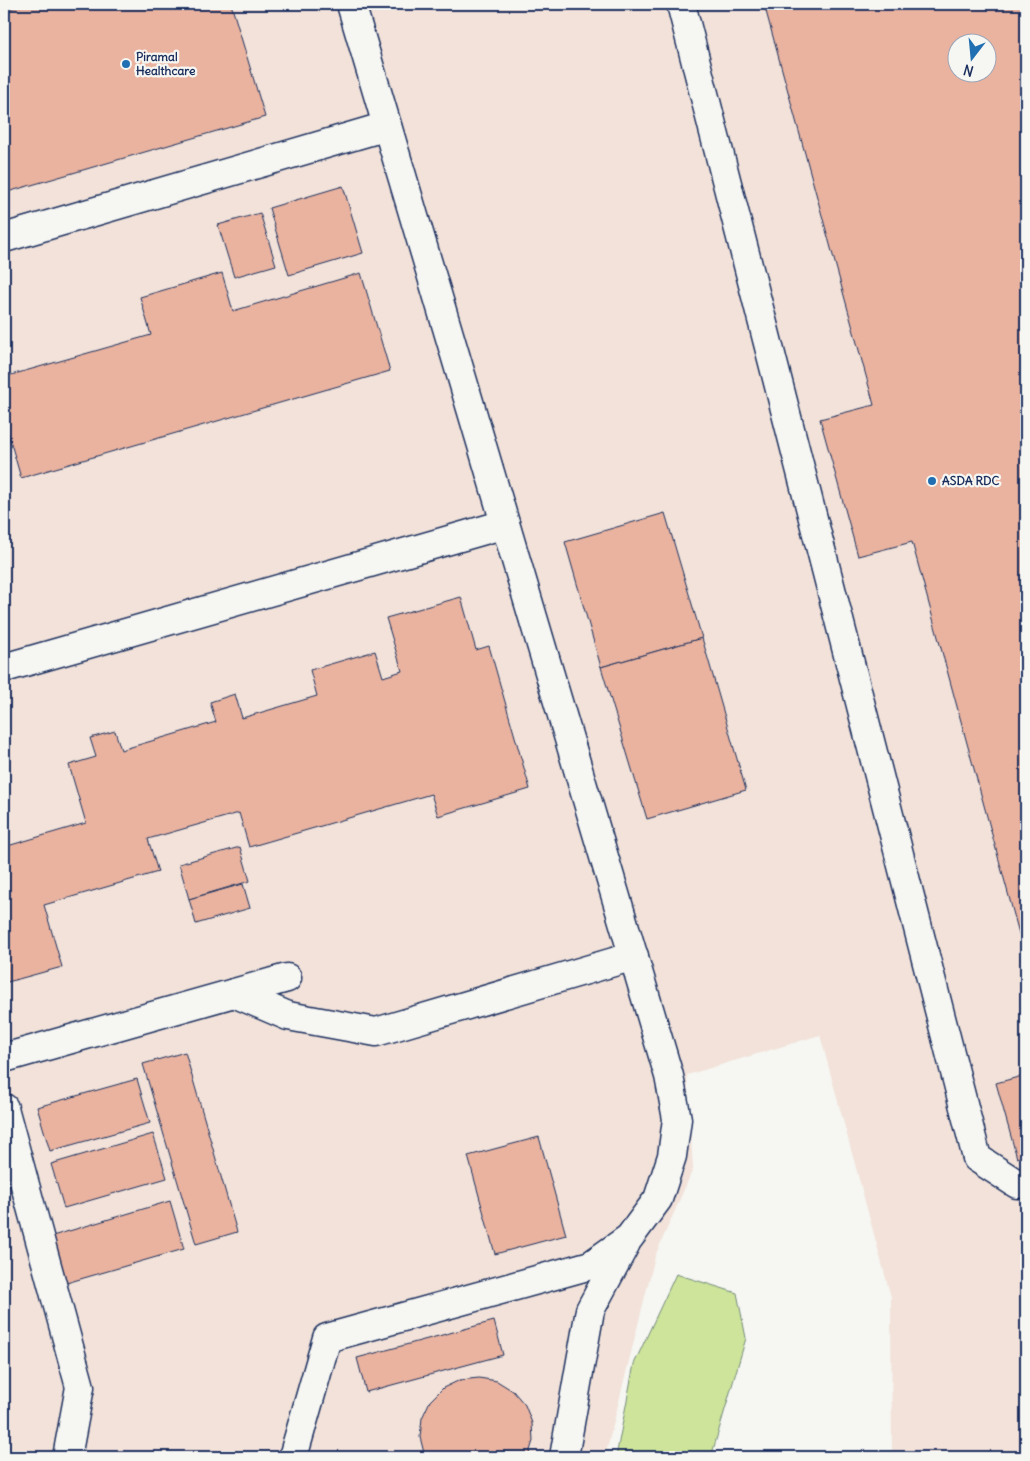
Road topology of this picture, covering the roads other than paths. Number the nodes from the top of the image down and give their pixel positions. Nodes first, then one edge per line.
1 (351, 4) edge
2 (681, 4) edge
3 (387, 126) junction
4 (4, 238) edge
5 (505, 524) junction
6 (4, 668) edge
7 (634, 956) junction
8 (287, 978) dead end
9 (234, 993) junction
10 (4, 1058) edge
11 (4, 1108) edge
12 (1026, 1182) edge
13 (629, 1238) junction
14 (67, 1457) edge
15 (293, 1457) edge
16 (564, 1457) edge

1 - 3 lane
2 - 12 lane
3 - 4 lane
3 - 5 lane
5 - 6 lane
5 - 7 lane
7 - 9 lane
7 - 13 lane
8 - 9 lane
9 - 10 lane
11 - 14 lane
13 - 15 lane
13 - 16 lane

